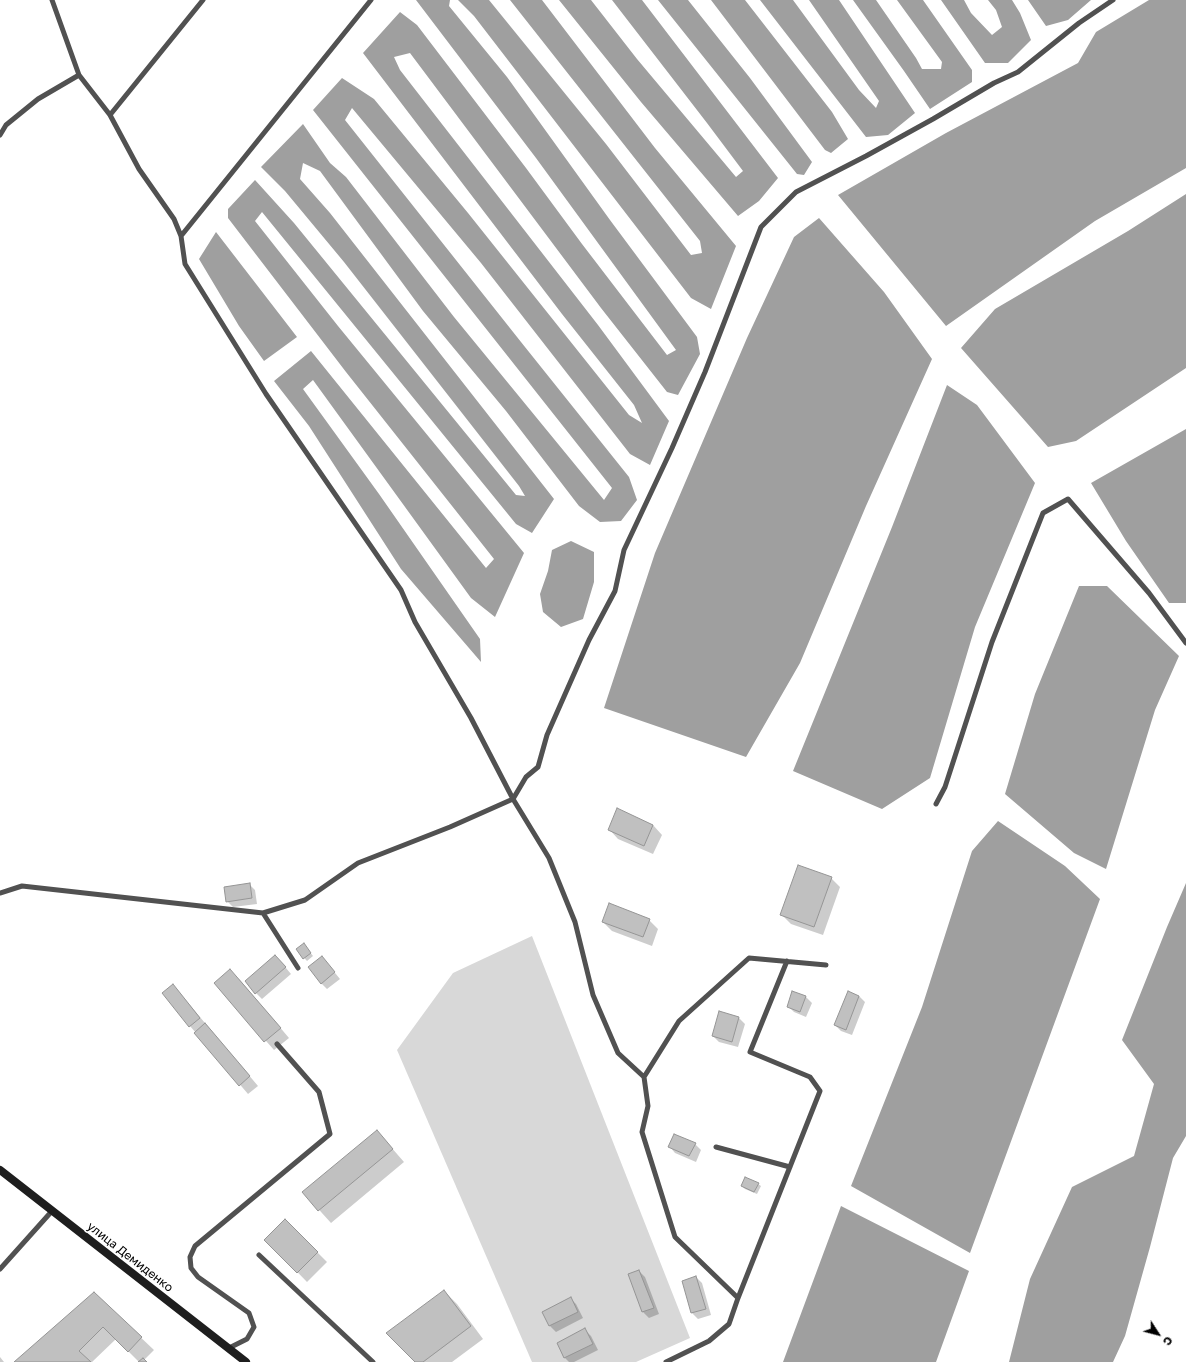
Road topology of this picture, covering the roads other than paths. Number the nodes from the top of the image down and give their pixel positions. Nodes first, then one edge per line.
1 (52, 0) edge
2 (203, 0) edge
3 (370, 0) edge
4 (1113, 0) edge
5 (79, 75) junction
6 (110, 115) junction
7 (0, 135) edge
8 (181, 236) junction
9 (1186, 643) edge
10 (513, 799) junction
11 (936, 804) dead end
12 (0, 893) edge
13 (263, 913) junction
14 (787, 961) junction
15 (826, 965) dead end
16 (298, 968) dead end
17 (277, 1044) dead end
18 (644, 1077) junction
19 (716, 1147) dead end
20 (790, 1167) junction
21 (0, 1170) edge
22 (52, 1211) junction
23 (259, 1255) dead end
24 (0, 1269) edge
25 (738, 1298) junction
26 (229, 1348) junction
27 (246, 1362) edge
28 (373, 1362) edge
29 (666, 1362) edge

1 - 5 lane
2 - 6 lane
3 - 8 lane
4 - 10 lane
5 - 6 lane
5 - 7 lane
6 - 8 lane
8 - 10 lane
9 - 11 lane
10 - 13 lane
10 - 18 lane
12 - 13 lane
13 - 16 lane
14 - 15 lane
14 - 18 lane
14 - 20 lane
17 - 26 lane
18 - 25 lane
19 - 20 lane
20 - 25 lane
21 - 22 main road, улица Демиденко
22 - 24 lane
22 - 26 main road, улица Демиденко
23 - 28 lane
25 - 29 lane
26 - 27 main road, улица Демиденко

